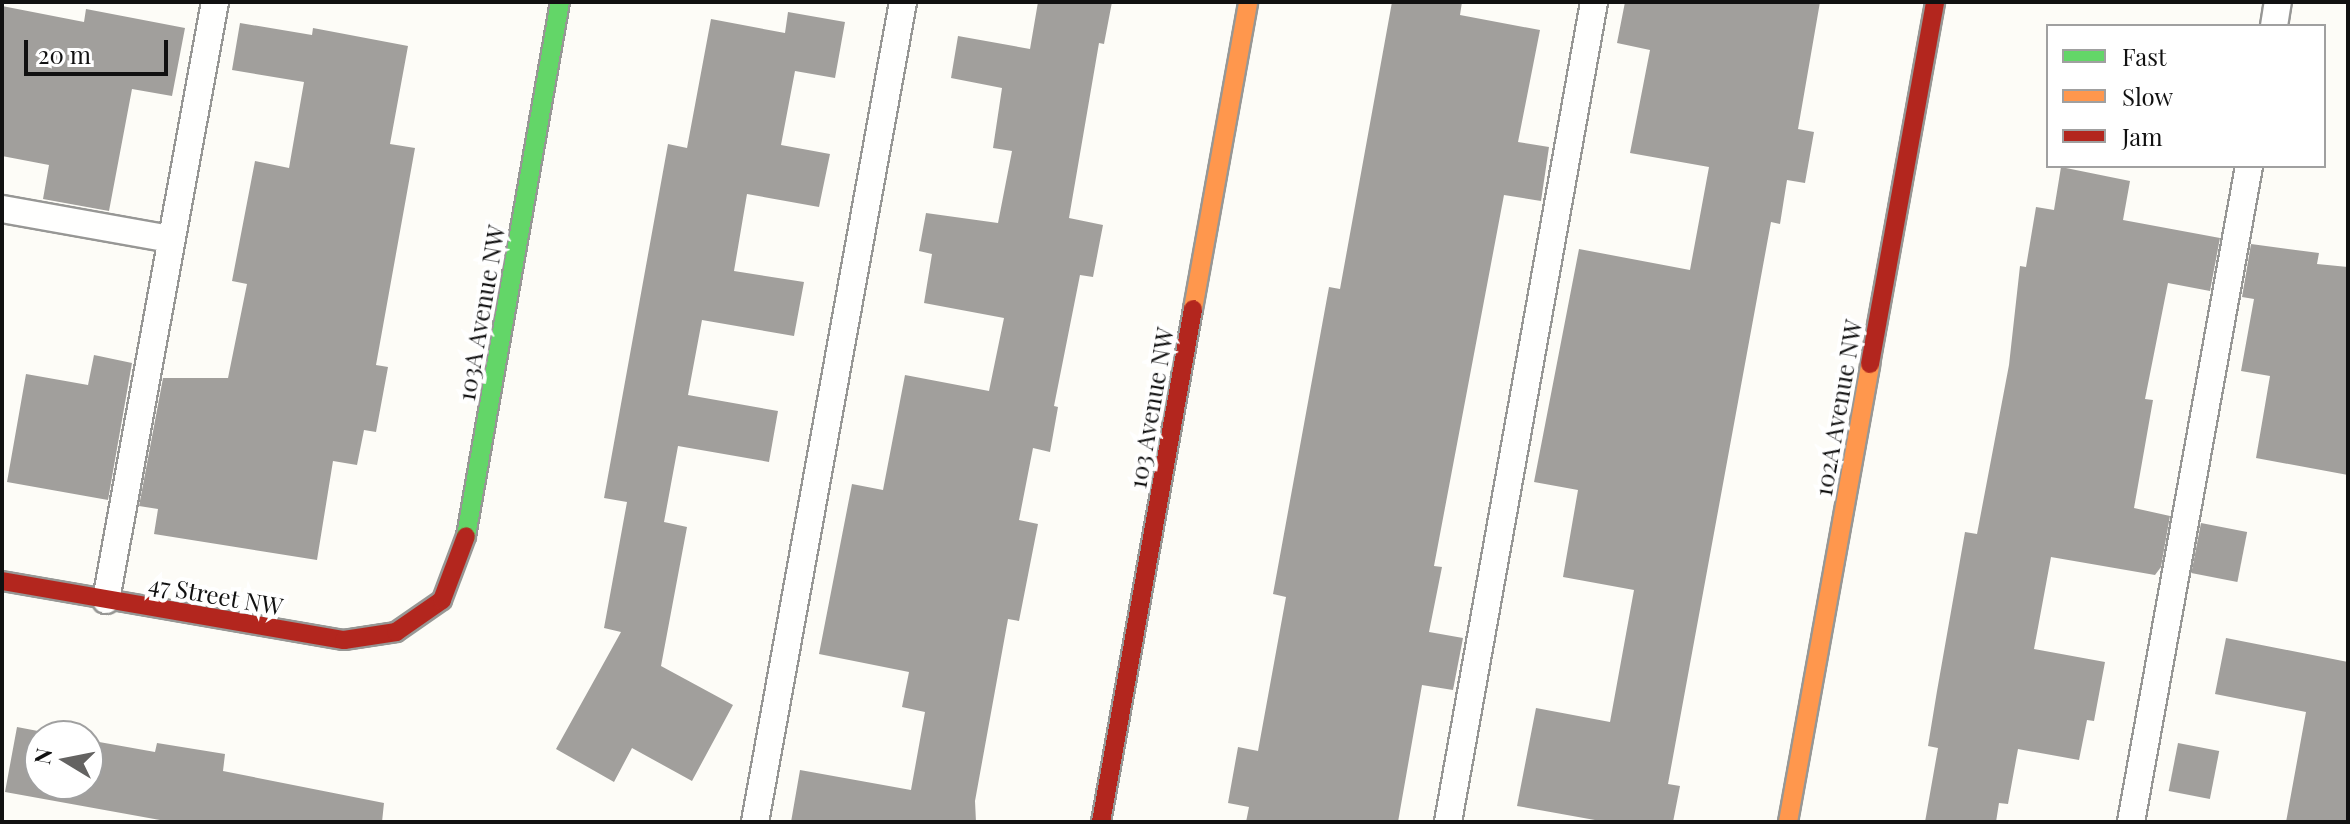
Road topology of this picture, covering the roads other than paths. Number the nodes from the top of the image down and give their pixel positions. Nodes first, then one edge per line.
1 (215, 2) edge
2 (560, 2) edge
3 (903, 2) edge
4 (1248, 2) edge
5 (1594, 2) edge
6 (1935, 2) edge
7 (2278, 2) edge
8 (2274, 24) edge
9 (2249, 168) edge
10 (2, 209) edge
11 (171, 239) junction
12 (2, 581) edge
13 (106, 600) junction
14 (420, 619) joint
15 (755, 822) edge
16 (1101, 822) edge
17 (1448, 822) edge
18 (1788, 822) edge
19 (2131, 822) edge

1 - 11 lane
2 - 14 street, 103A Avenue NW
3 - 15 lane
4 - 16 street, 103 Avenue NW
5 - 17 lane
6 - 18 street, 102A Avenue NW
7 - 8 lane
9 - 19 lane
10 - 11 lane
11 - 13 lane
12 - 13 street, 47 Street NW
13 - 14 street, 47 Street NW

